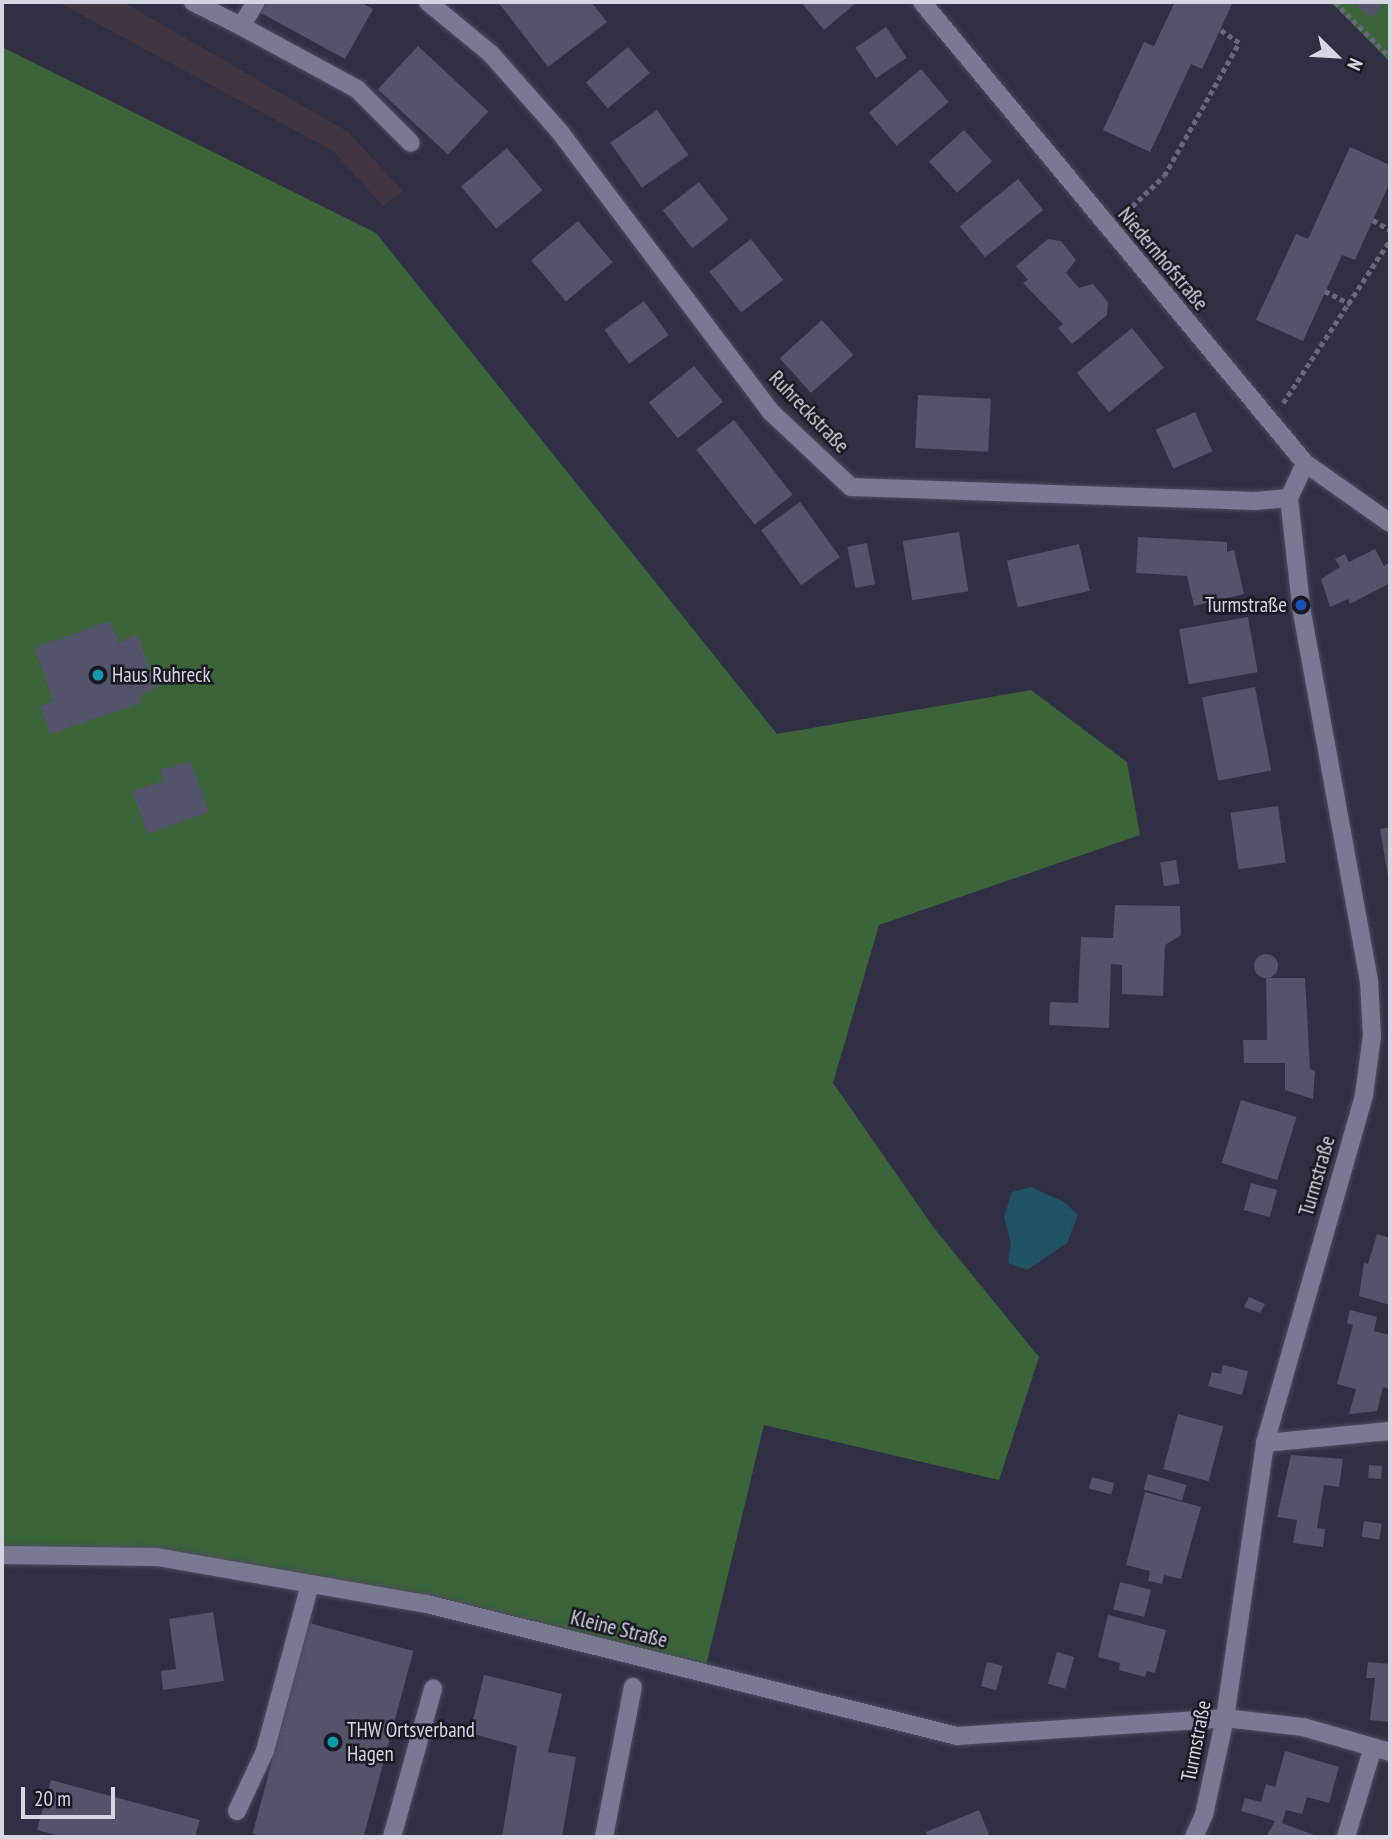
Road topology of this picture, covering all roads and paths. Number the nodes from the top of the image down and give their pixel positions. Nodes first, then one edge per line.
1 (193, 2) edge
2 (256, 2) edge
3 (428, 2) edge
4 (922, 2) edge
5 (1335, 2) edge
6 (241, 26) junction
7 (1220, 30) dead end
8 (1390, 57) edge
9 (411, 143) dead end
10 (1373, 220) dead end
11 (1108, 229) junction
12 (1390, 230) edge
13 (1390, 240) edge
14 (1325, 291) dead end
15 (1351, 304) junction
16 (1297, 384) dead end
17 (1305, 463) junction
18 (1289, 498) junction
19 (1390, 523) edge
20 (1390, 1431) edge
21 (1265, 1443) junction
22 (2, 1555) edge
23 (310, 1584) junction
24 (633, 1687) dead end
25 (433, 1689) dead end
26 (1225, 1718) junction
27 (1381, 1750) edge
28 (237, 1811) dead end
29 (392, 1837) edge
30 (604, 1837) edge
31 (1194, 1837) edge
32 (1346, 1837) edge

1 - 6 street
2 - 6 street
3 - 18 street, Ruhreckstraße
4 - 11 street, Niedernhofstraße
5 - 8 path
6 - 9 street
7 - 11 path
10 - 12 path
11 - 17 street, Niedernhofstraße
13 - 15 path
14 - 15 path
15 - 16 path
17 - 18 street
17 - 19 street, Niedernhofstraße
18 - 21 street, Turmstraße
20 - 21 street
21 - 26 street, Turmstraße
22 - 23 street, Kleine Straße
23 - 26 street, Kleine Straße
23 - 28 street
24 - 30 street
25 - 29 street
26 - 27 street, Kleine Straße
26 - 31 street, Turmstraße
27 - 32 street

